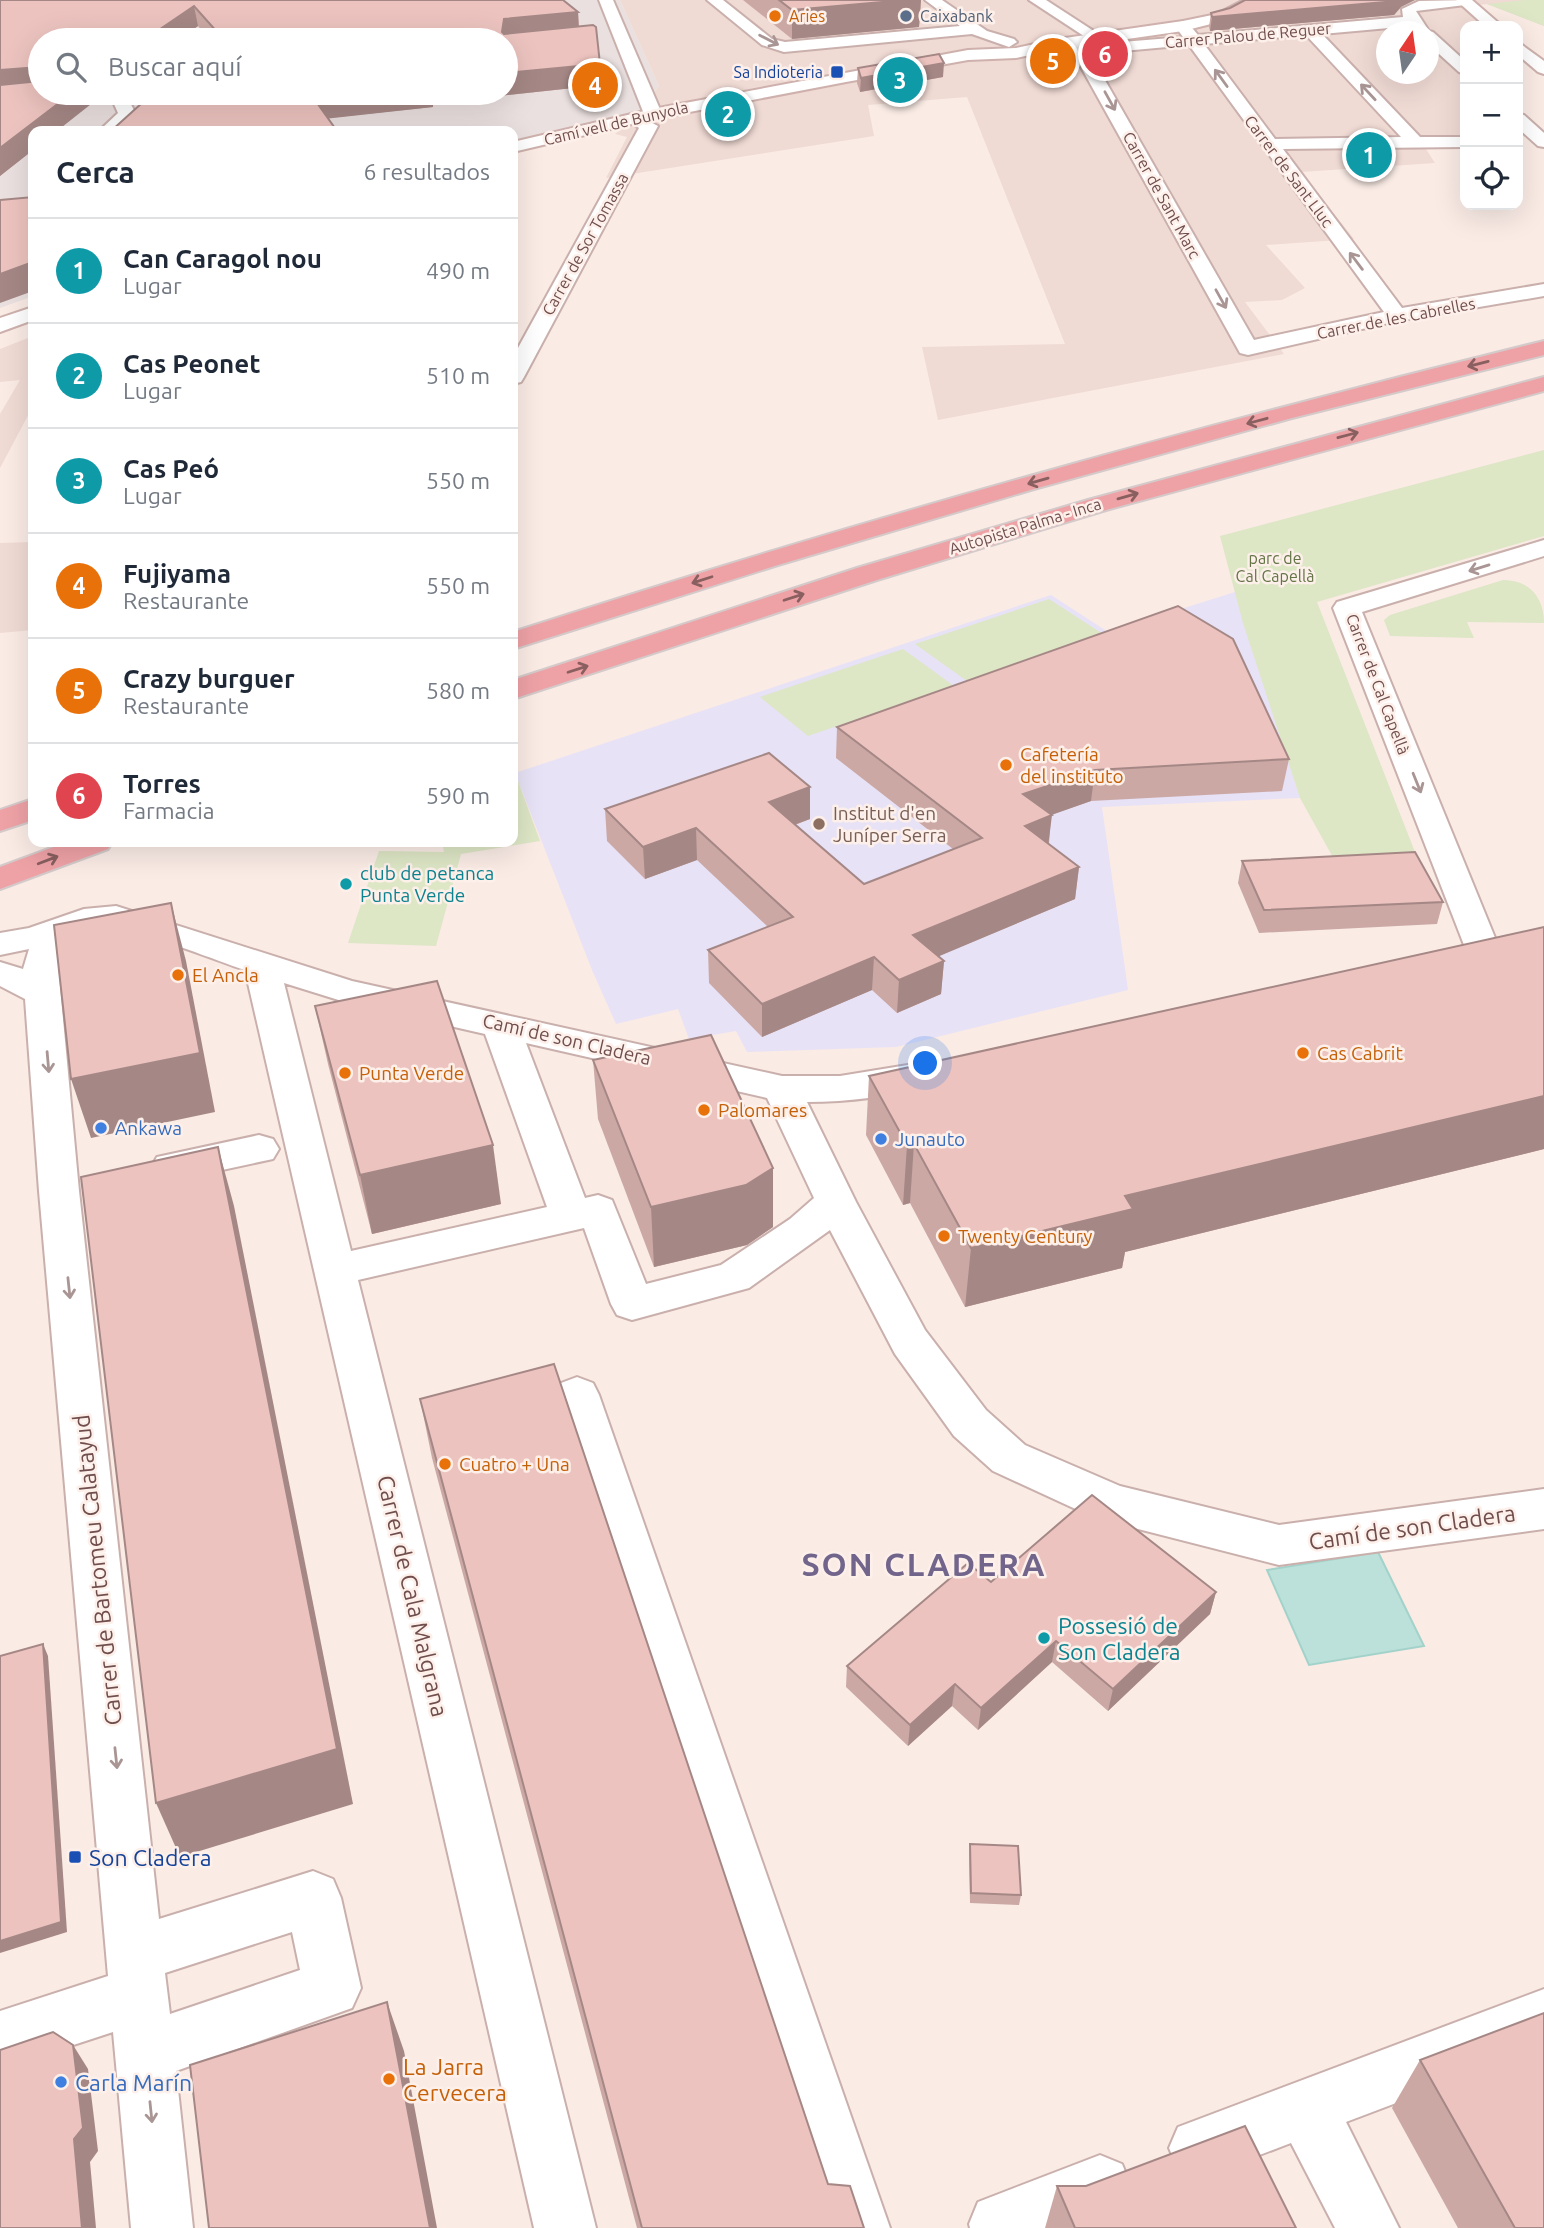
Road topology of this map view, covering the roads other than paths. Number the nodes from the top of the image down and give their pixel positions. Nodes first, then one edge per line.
1 (606, 0) edge
2 (714, 0) edge
3 (932, 0) edge
4 (1035, 0) edge
5 (1255, 0) edge
6 (1464, 1) edge
7 (1415, 21) edge
8 (1488, 21) edge
9 (1376, 29) edge
10 (1310, 30) junction
11 (1188, 33) junction
12 (1098, 39) junction
13 (980, 44) junction
14 (1439, 44) edge
15 (1018, 45) junction
16 (1071, 46) junction
17 (1523, 51) edge
18 (1460, 64) edge
19 (1544, 69) edge
20 (123, 105) edge
21 (643, 116) junction
22 (1523, 123) edge
23 (114, 126) edge
24 (1523, 141) edge
25 (1543, 141) edge
26 (1415, 142) junction
27 (1460, 142) edge
28 (1268, 144) junction
29 (518, 146) edge
30 (1544, 290) edge
31 (28, 315) edge
32 (1397, 315) junction
33 (0, 326) edge
34 (1248, 348) joint
35 (1544, 348) edge
36 (518, 368) edge
37 (1544, 384) edge
38 (1541, 554) edge
39 (518, 639) edge
40 (518, 688) edge
41 (28, 796) edge
42 (0, 801) edge
43 (28, 810) edge
44 (0, 821) edge
45 (83, 847) edge
46 (0, 878) edge
47 (72, 924) junction
48 (1520, 943) edge
49 (0, 944) edge
50 (261, 963) junction
51 (0, 974) edge
52 (43, 994) junction
53 (500, 1024) junction
54 (952, 1069) edge
55 (782, 1089) junction
56 (259, 1149) dead end
57 (139, 1174) edge
58 (836, 1202) junction
59 (571, 1216) junction
60 (335, 1270) junction
61 (577, 1395) dead end
62 (1544, 1509) edge
63 (138, 1975) junction
64 (1544, 2018) edge
65 (0, 2040) edge
66 (145, 2052) junction
67 (1305, 2107) junction
68 (162, 2228) edge
69 (565, 2228) edge
70 (859, 2228) edge
71 (1001, 2228) edge
72 (1368, 2228) edge

1 - 21 street
2 -> 13 street
3 - 13 street
4 - 12 street
5 - 11 street
6 - 7 street
6 - 8 street
9 - 10 street, Carrer Palou de Reguer
10 - 11 street, Carrer Palou de Reguer
26 -> 10 street
11 - 12 street
11 - 16 street, Carrer Palou de Reguer
28 -> 11 street, Carrer de Sant Lluc
12 - 16 street
13 - 15 street
13 - 15 street
13 - 21 street, Camí vell de Bunyola
14 - 18 street
15 - 16 street
16 -> 34 street, Carrer de Sant Marc
17 - 19 street
20 - 23 street
21 - 29 street, Camí vell de Bunyola
21 - 36 street, Carrer de Sor Tomassa
22 - 25 street
24 - 25 street
26 - 27 street
26 - 28 street
32 -> 28 street, Carrer de Sant Lluc
30 - 32 street, Carrer de les Cabrelles
31 - 33 street
32 - 34 street, Carrer de les Cabrelles
35 -> 39 highway, Autopista Palma - Inca
40 -> 37 highway, Autopista Palma - Inca
38 -> 48 street, Carrer de Cal Capellà
41 - 42 highway
43 - 44 highway
46 -> 45 highway
47 - 49 street, Camí de son Cladera
47 - 50 street, Camí de son Cladera
47 - 52 street, Carrer de Bartomeu Calatayud
50 - 53 street, Camí de son Cladera
50 - 60 street, Carrer de Cala Malgrana
51 - 52 street
52 -> 63 street, Carrer de Bartomeu Calatayud
53 - 55 street, Camí de son Cladera
53 - 59 street
54 - 55 street, Camí de son Cladera
55 - 58 street
56 - 57 street
58 - 59 street
58 - 62 street, Camí de son Cladera
59 - 60 street
60 - 69 street, Carrer de Cala Malgrana
61 - 70 street
63 - 65 street
63 - 66 street, Carrer de Bartomeu Calatayud
63 - 66 street
64 - 67 street
66 -> 68 street, Carrer de Bartomeu Calatayud
67 - 71 street
67 - 72 street

